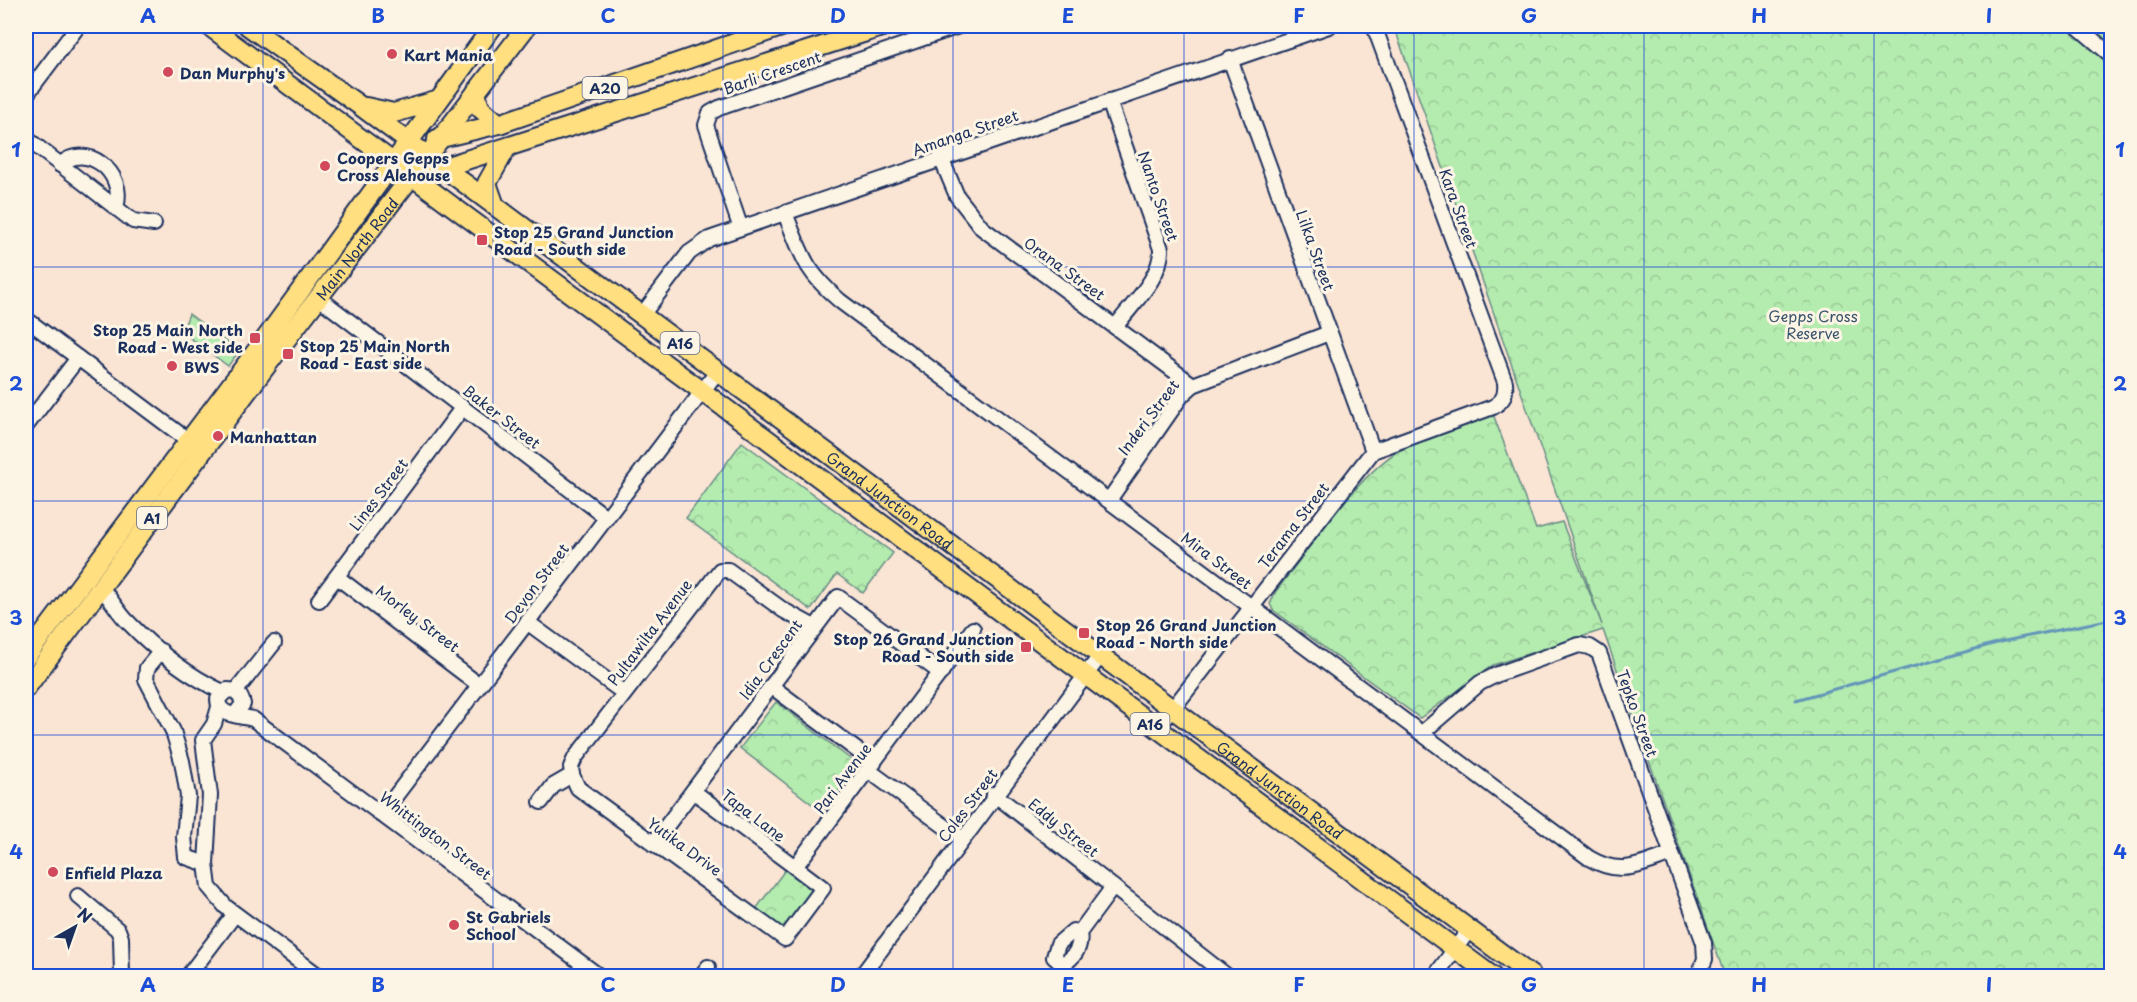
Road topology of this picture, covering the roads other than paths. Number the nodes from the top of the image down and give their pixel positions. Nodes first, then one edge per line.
1 (78, 26) edge
2 (208, 26) edge
3 (248, 26) edge
4 (493, 26) edge
5 (527, 26) edge
6 (784, 26) edge
7 (885, 26) edge
8 (959, 26) edge
9 (1329, 26) edge
10 (1374, 26) edge
11 (2077, 26) edge
12 (1288, 32) edge
13 (701, 55) junction
14 (2112, 56) edge
15 (1230, 59) junction
16 (710, 80) junction
17 (28, 88) edge
18 (476, 92) junction
19 (436, 101) junction
20 (1109, 101) junction
21 (358, 105) junction
22 (499, 124) junction
23 (26, 138) edge
24 (441, 139) junction
25 (409, 142) junction
26 (506, 149) junction
27 (427, 156) junction
28 (941, 158) junction
29 (395, 163) junction
30 (60, 165) junction
31 (444, 168) junction
32 (413, 175) junction
33 (495, 206) junction
34 (116, 207) junction
35 (785, 213) junction
36 (153, 224) dead end
37 (740, 226) junction
38 (319, 298) junction
39 (642, 315) junction
40 (26, 319) edge
41 (614, 325) junction
42 (1116, 326) junction
43 (1329, 333) junction
44 (642, 346) junction
45 (78, 358) junction
46 (717, 372) junction
47 (1193, 385) junction
48 (702, 391) junction
49 (464, 407) junction
50 (26, 426) edge
51 (196, 446) junction
52 (1373, 451) junction
53 (1109, 500) junction
54 (606, 517) junction
55 (337, 577) junction
56 (93, 581) junction
57 (320, 600) dead end
58 (1251, 606) junction
59 (527, 622) junction
60 (814, 627) junction
61 (974, 629) dead end
62 (274, 643) dead end
63 (161, 651) junction
64 (1100, 656) junction
65 (26, 657) edge
66 (940, 673) junction
67 (1085, 676) junction
68 (479, 685) junction
69 (771, 686) junction
70 (26, 688) edge
71 (624, 693) junction
72 (229, 703) junction
73 (1172, 710) junction
74 (1157, 729) junction
75 (1422, 733) junction
76 (871, 766) junction
77 (572, 775) junction
78 (693, 791) junction
79 (994, 794) junction
80 (541, 802) dead end
81 (381, 814) junction
82 (962, 838) junction
83 (653, 844) junction
84 (1672, 854) junction
85 (206, 864) junction
86 (795, 867) junction
87 (1113, 886) junction
88 (78, 896) dead end
89 (235, 914) junction
90 (1469, 930) junction
91 (1079, 933) dead end
92 (1455, 949) junction
93 (120, 976) edge
94 (188, 976) edge
95 (319, 976) edge
96 (599, 976) edge
97 (863, 976) edge
98 (1225, 976) edge
99 (1435, 976) edge
100 (1492, 976) edge
101 (1532, 976) edge
102 (1698, 976) edge

1 - 17 street
2 - 29 highway, Grand Junction Road / A16
3 - 21 highway, Grand Junction Road / A16
4 - 19 highway, A1
5 - 18 highway, A1
6 - 13 highway, A20
7 - 16 highway, A20
8 - 37 street, Barli Crescent
9 - 12 street, Amanga Street
10 - 52 street, Kara Street
11 - 14 street
12 - 15 street, Amanga Street
13 - 16 highway
13 - 22 highway, A20
15 - 20 street, Amanga Street
15 - 43 street, Lilka Street
16 - 26 highway, A20
18 - 22 highway
18 - 24 highway, A1
19 - 21 highway
19 - 25 highway, A1
20 - 28 street, Amanga Street
20 - 42 street, Nanto Street
21 - 25 highway, Grand Junction Road / A16
22 - 24 highway, A20
23 - 30 street
24 - 25 highway, A20
24 - 27 highway, A1
25 - 27 highway, Grand Junction Road / A16
25 - 29 highway, A1
26 - 31 highway, A20
26 - 33 highway
27 - 31 highway, Grand Junction Road / A16
27 - 32 highway, A1
28 - 35 street, Amanga Street
28 - 42 street, Orana Street
29 - 32 highway, Grand Junction Road / A16
29 - 51 highway, Main North Road / A1
30 - 34 street
30 - 34 street
31 - 32 highway, A20
31 - 33 highway, Grand Junction Road / A16
32 - 38 highway, Main North Road / A1
32 - 41 highway, Grand Junction Road / A16
33 - 39 highway, Grand Junction Road / A16
34 - 36 street
35 - 37 street, Amanga Street
35 - 53 street, Mira Street
37 - 39 street, Amanga Street
38 - 49 street, Baker Street
38 - 51 highway, Main North Road / A1
39 - 41 highway
39 - 44 highway
39 - 46 highway, Grand Junction Road / A16
40 - 45 street
41 - 44 highway, Grand Junction Road / A16
42 - 47 street, Orana Street
43 - 47 street, Inderi Street
43 - 52 street, Lilka Street
44 - 48 highway, Grand Junction Road / A16
45 - 50 street
45 - 51 street
46 - 48 street, Devon Street
46 - 64 highway, Grand Junction Road / A16
47 - 53 street, Inderi Street
48 - 54 street, Devon Street
48 - 67 highway, Grand Junction Road / A16
49 - 54 street, Baker Street
49 - 55 street, Lines Street
51 - 56 highway, Main North Road / A1
52 - 58 street, Terama Street
53 - 58 street, Mira Street
54 - 59 street, Devon Street
55 - 57 street, Lines Street
55 - 68 street, Morley Street
56 - 63 street
56 - 65 highway, Main North Road / A1
56 - 70 highway, Main North Road / A1
58 - 73 street, Terama Street
58 - 75 street, Mira Street
59 - 68 street, Devon Street
59 - 71 street
60 - 66 street, Idia Crescent
60 - 69 street, Idia Crescent
60 - 71 street, Pultawilta Avenue
61 - 66 street, Pari Avenue
62 - 72 street
63 - 72 street
63 - 85 street
64 - 67 street, Coles Street
64 - 73 highway, Grand Junction Road / A16
66 - 76 street, Pari Avenue
67 - 74 highway, Grand Junction Road / A16
67 - 79 street, Coles Street
68 - 81 street, Devon Street
69 - 76 street
69 - 78 street, Idia Crescent
71 - 77 street, Pultawilta Avenue
72 - 81 street, Whittington Street
72 - 85 street
73 - 74 street, Terama Street
73 - 90 highway, Grand Junction Road / A16
74 - 92 highway, Grand Junction Road / A16
75 - 84 street, Mira Street
75 - 84 street, Tepko Street
76 - 82 street
76 - 86 street, Pari Avenue
77 - 80 street
77 - 83 street, Yutika Drive
78 - 83 street, Idia Crescent
78 - 86 street, Tapa Lane
79 - 82 street, Coles Street
79 - 87 street, Eddy Street
81 - 96 street, Whittington Street
82 - 97 street, Coles Street
83 - 86 street, Yutika Drive
84 - 102 street, Tepko Street
85 - 89 street
87 - 91 street
87 - 98 street, Eddy Street
88 - 93 street
89 - 94 street
89 - 95 street
90 - 92 street
90 - 101 highway, Grand Junction Road / A16
92 - 99 street
92 - 100 highway, Grand Junction Road / A16

